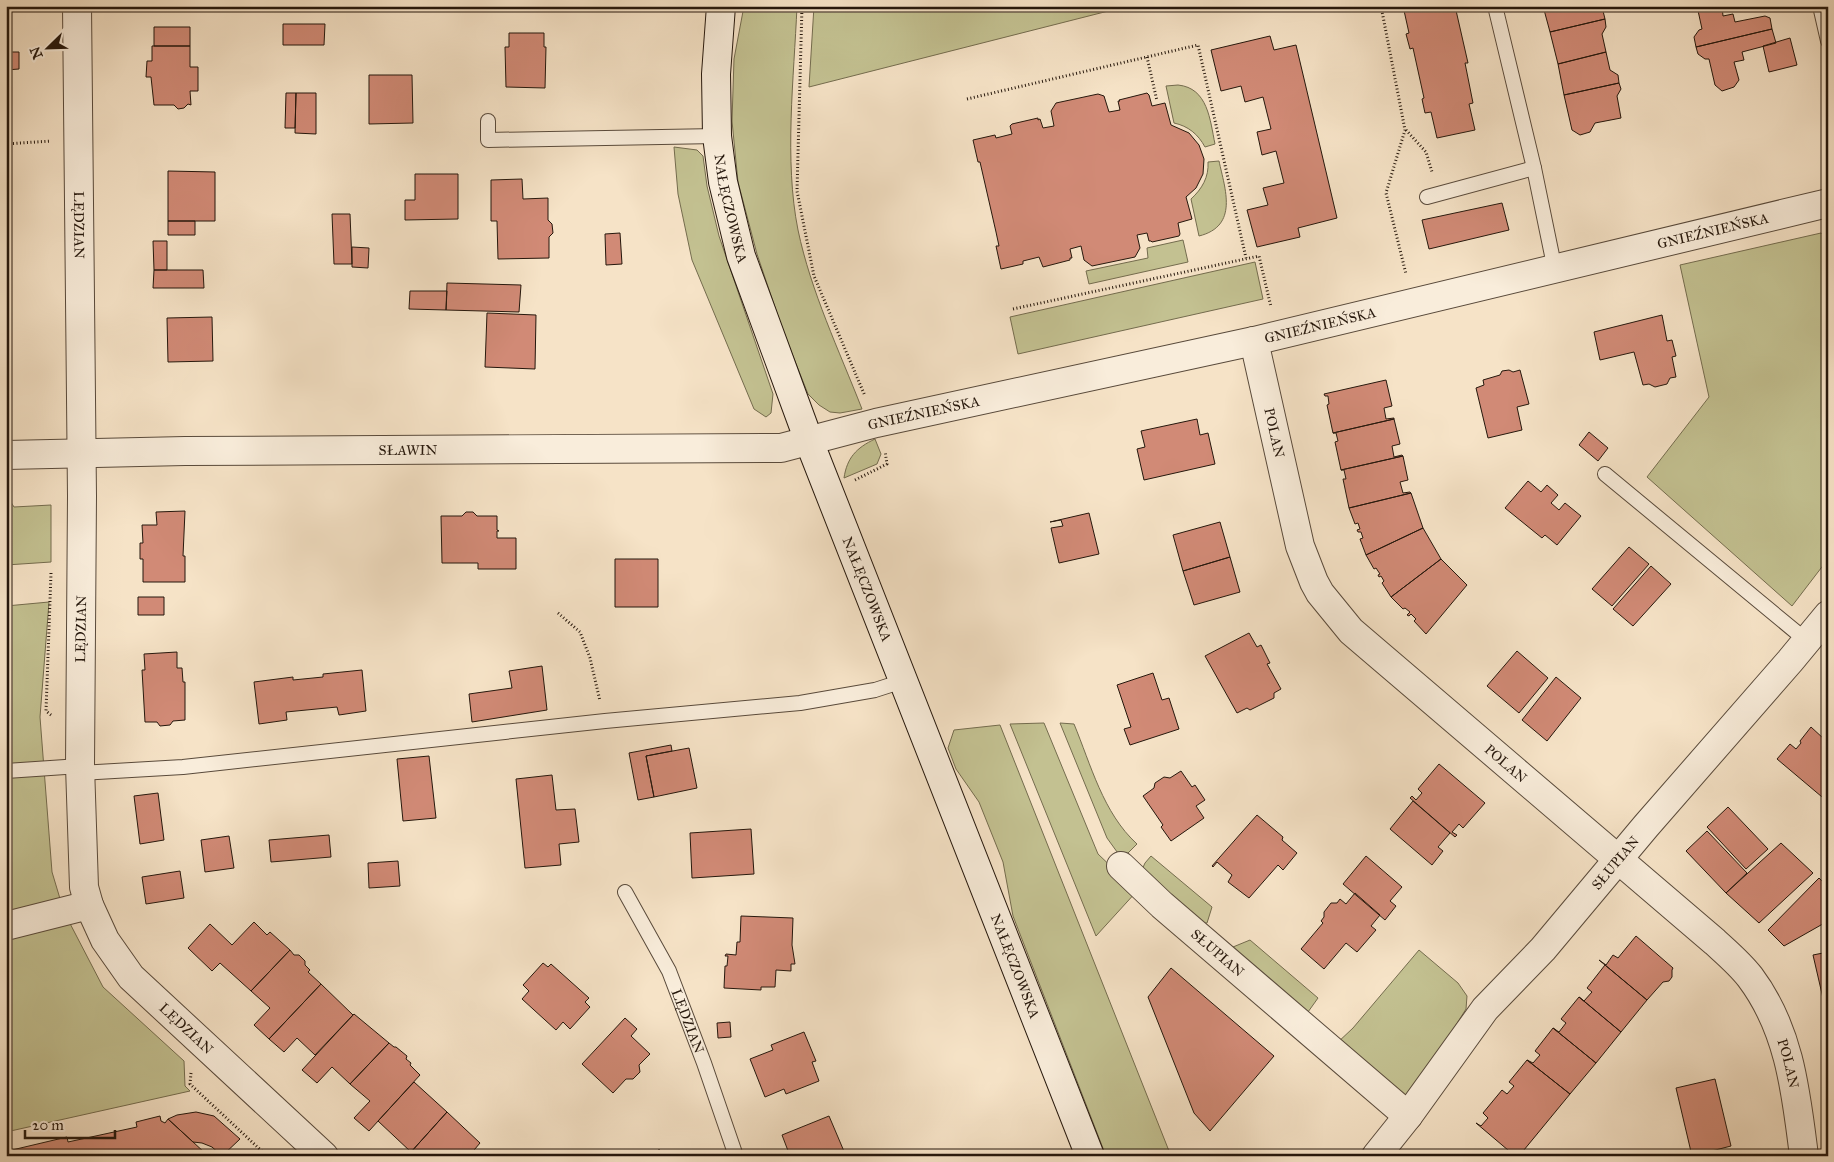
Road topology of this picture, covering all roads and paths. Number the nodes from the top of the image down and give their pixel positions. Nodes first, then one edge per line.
1 (77, 6) edge
2 (691, 6) edge
3 (721, 6) edge
4 (802, 6) edge
5 (1381, 6) edge
6 (1494, 6) edge
7 (1820, 6) edge
8 (440, 7) edge
9 (1828, 41) edge
10 (1147, 57) junction
11 (966, 99) dead end
12 (1157, 101) dead end
13 (488, 121) dead end
14 (1405, 130) junction
15 (717, 136) junction
16 (59, 140) dead end
17 (6, 144) edge
18 (1534, 168) junction
19 (1433, 196) joint
20 (1828, 203) edge
21 (1246, 258) junction
22 (1555, 270) junction
23 (1406, 276) dead end
24 (1012, 309) dead end
25 (1273, 315) dead end
26 (1254, 341) junction
27 (876, 423) junction
28 (809, 441) junction
29 (81, 453) junction
30 (6, 455) edge
31 (1605, 474) dead end
32 (829, 492) junction
33 (558, 613) dead end
34 (1828, 615) edge
35 (1807, 641) junction
36 (903, 681) junction
37 (605, 721) junction
38 (80, 769) junction
39 (6, 770) edge
40 (1618, 860) junction
41 (1121, 866) dead end
42 (626, 892) dead end
43 (89, 904) junction
44 (6, 926) edge
45 (1408, 1116) junction
46 (324, 1156) edge
47 (736, 1156) edge
48 (1090, 1156) edge
49 (1376, 1156) edge
50 (1804, 1156) edge

1 - 29 street, LĘDZIAN
2 - 8 path
3 - 15 street, NAŁĘCZOWSKA
4 - 27 path
5 - 14 path
6 - 18 lane
7 - 9 lane
10 - 11 path
10 - 12 path
10 - 21 path
13 - 15 lane
14 - 19 path
14 - 23 path
15 - 28 street, NAŁĘCZOWSKA
16 - 17 path
18 - 19 lane
18 - 22 lane
20 - 22 street, GNIEŹNIEŃSKA
21 - 24 path
21 - 25 path
22 - 26 street, GNIEŹNIEŃSKA
26 - 27 street, GNIEŹNIEŃSKA
26 - 40 street, POLAN
27 - 28 street, GNIEŹNIEŃSKA
27 - 32 path
28 - 29 street, SŁAWIN
28 - 32 street, NAŁĘCZOWSKA
29 - 30 street, SŁAWIN
29 - 38 street, LĘDZIAN
31 - 35 lane
32 - 36 street, NAŁĘCZOWSKA
33 - 37 path
34 - 35 street, SŁUPIAN
35 - 40 street, SŁUPIAN
36 - 37 lane
36 - 48 street, NAŁĘCZOWSKA
37 - 38 lane
38 - 39 lane
38 - 43 street, LĘDZIAN
40 - 45 street, SŁUPIAN
40 - 50 street, POLAN
41 - 45 street, SŁUPIAN
42 - 47 lane, LĘDZIAN
43 - 44 street
43 - 46 street, LĘDZIAN
45 - 49 street, SŁUPIAN

